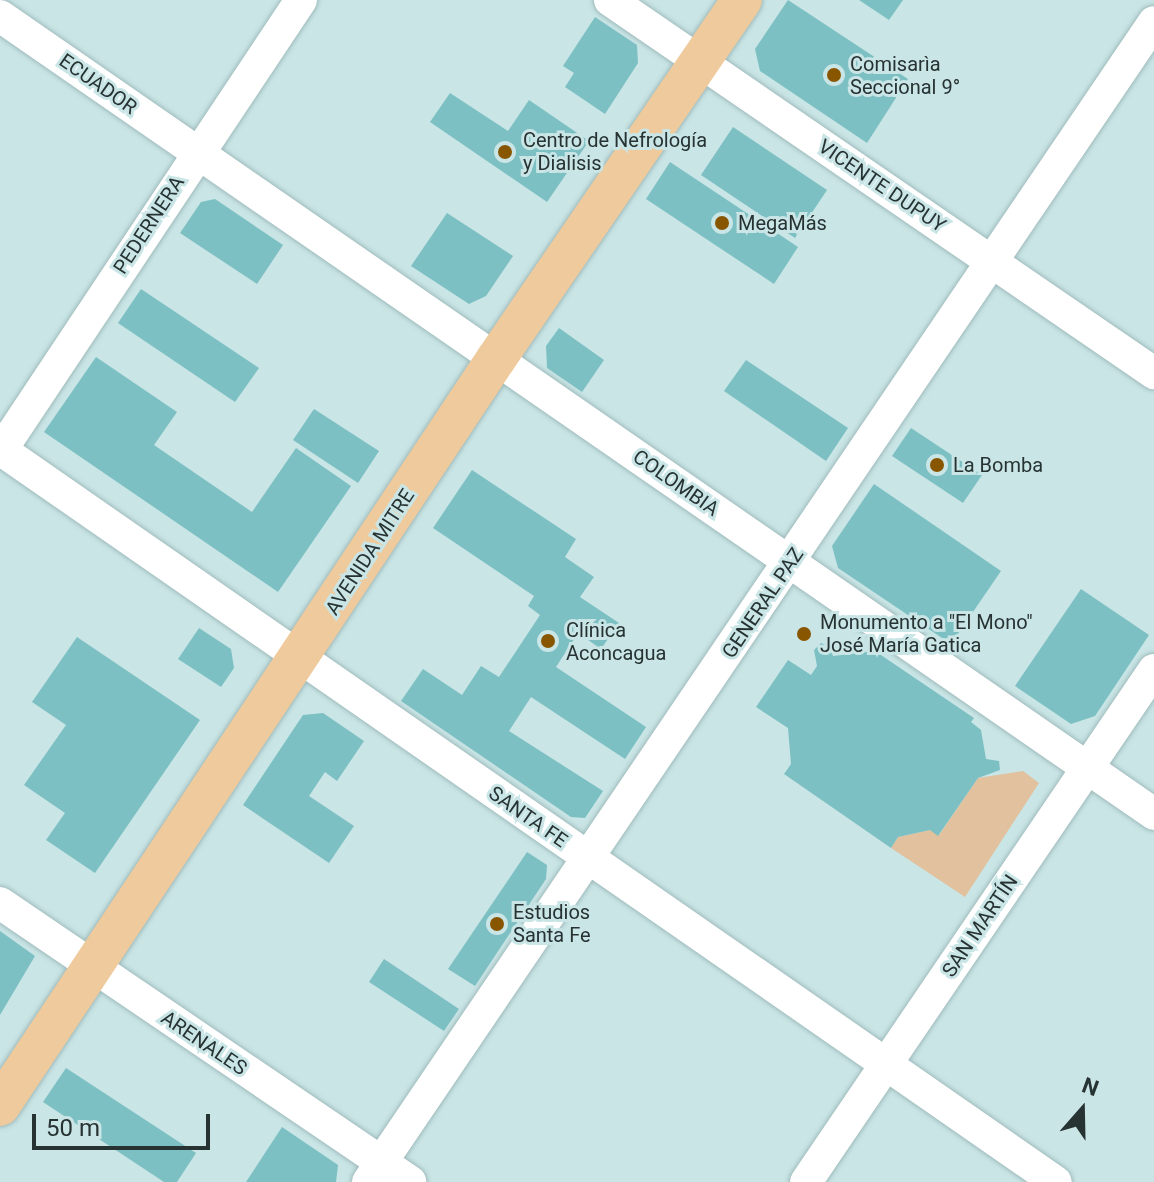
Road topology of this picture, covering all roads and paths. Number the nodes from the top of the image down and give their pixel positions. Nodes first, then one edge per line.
1 (301, 0) edge
2 (610, 0) edge
3 (742, 0) edge
4 (0, 16) edge
5 (1154, 22) edge
6 (700, 62) junction
7 (197, 152) junction
8 (991, 261) junction
9 (496, 359) junction
10 (1154, 373) edge
11 (0, 450) edge
12 (791, 562) junction
13 (300, 659) junction
14 (1154, 670) edge
15 (1087, 768) junction
16 (1154, 814) edge
17 (587, 859) junction
18 (0, 903) edge
19 (93, 968) junction
20 (886, 1065) junction
21 (0, 1106) edge
22 (375, 1172) edge
23 (410, 1182) edge
24 (806, 1182) edge
25 (1056, 1182) edge

1 - 7 street, PEDERNERA
2 - 6 street, VICENTE DUPUY
3 - 6 main road, AVENIDA MITRE
4 - 7 street, ECUADOR
5 - 8 street, GENERAL PAZ
6 - 8 street, VICENTE DUPUY
6 - 9 main road, AVENIDA MITRE
7 - 9 street, COLOMBIA
7 - 11 street, PEDERNERA
8 - 10 street, VICENTE DUPUY
8 - 12 street, GENERAL PAZ
9 - 12 street, COLOMBIA
9 - 13 main road, AVENIDA MITRE
11 - 13 street, SANTA FE
12 - 15 street, COLOMBIA
12 - 17 street, GENERAL PAZ
13 - 17 street, SANTA FE
13 - 19 main road, AVENIDA MITRE
14 - 15 street, SAN MARTÍN
15 - 16 street, COLOMBIA
15 - 20 street, SAN MARTÍN
17 - 20 street, SANTA FE
17 - 22 street, GENERAL PAZ
18 - 19 street, ARENALES
19 - 21 main road, AVENIDA MITRE
19 - 22 street, ARENALES
20 - 24 street, SAN MARTÍN
20 - 25 street, SANTA FE
22 - 23 street, ARENALES

